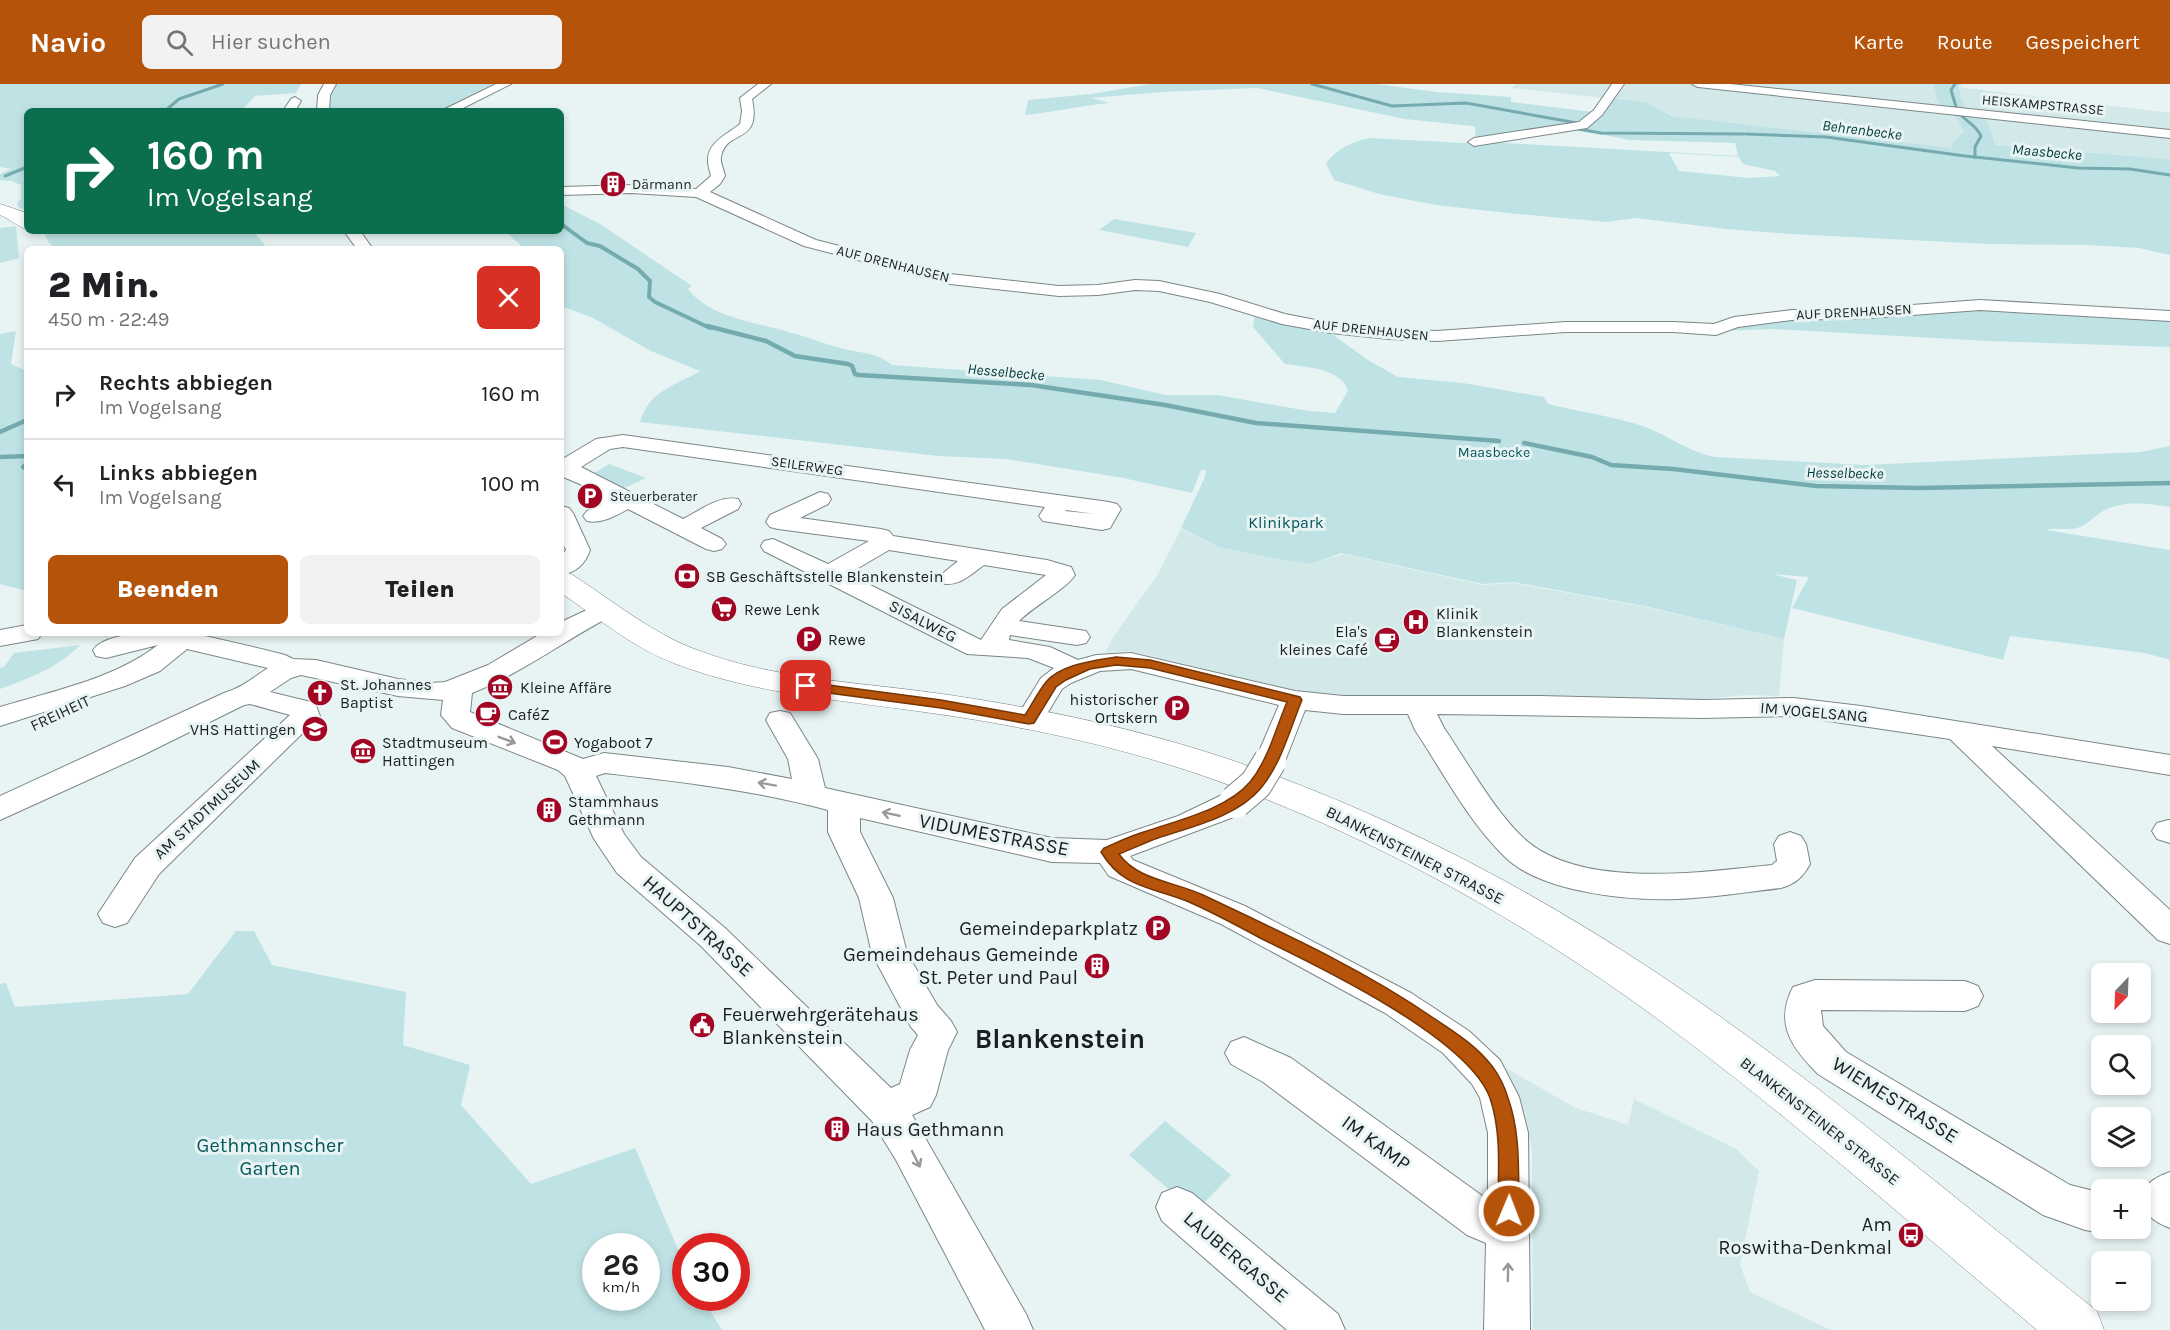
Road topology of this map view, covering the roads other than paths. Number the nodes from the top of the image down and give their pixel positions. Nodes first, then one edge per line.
1 (330, 84) edge
2 (505, 84) edge
3 (765, 84) edge
4 (1618, 84) edge
5 (1698, 84) edge
6 (471, 100) junction
7 (488, 104) dead end
8 (323, 108) edge
9 (454, 108) edge
10 (2170, 134) edge
11 (1474, 142) dead end
12 (564, 191) edge
13 (699, 193) junction
14 (0, 209) edge
15 (24, 220) edge
16 (2170, 316) edge
17 (564, 467) edge
18 (564, 468) edge
19 (564, 469) edge
20 (820, 499) dead end
21 (1059, 502) dead end
22 (730, 504) dead end
23 (595, 516) dead end
24 (564, 520) edge
25 (683, 528) junction
26 (885, 542) junction
27 (714, 544) dead end
28 (773, 546) dead end
29 (979, 557) junction
30 (564, 566) edge
31 (829, 574) junction
32 (949, 578) dead end
33 (564, 582) edge
34 (604, 610) junction
35 (564, 631) edge
36 (171, 636) edge
37 (555, 636) edge
38 (1077, 638) dead end
39 (991, 640) junction
40 (106, 650) dead end
41 (289, 668) junction
42 (1073, 670) junction
43 (116, 680) junction
44 (254, 693) junction
45 (1295, 700) junction
46 (457, 702) junction
47 (1419, 707) junction
48 (0, 717) edge
49 (780, 720) dead end
50 (1029, 720) junction
51 (1959, 731) junction
52 (0, 738) edge
53 (2170, 765) edge
54 (578, 771) junction
55 (828, 800) junction
56 (0, 809) edge
57 (1790, 844) dead end
58 (1109, 852) junction
59 (115, 914) dead end
60 (2167, 923) edge
61 (1965, 996) dead end
62 (1244, 1053) dead end
63 (886, 1109) junction
64 (1177, 1207) dead end
65 (2091, 1211) edge
66 (1508, 1230) junction
67 (1010, 1330) edge
68 (1322, 1330) edge
69 (1507, 1330) edge
70 (2078, 1330) edge

1 - 8 street
2 - 6 street
3 - 13 street
4 - 11 street
5 - 10 street, HEISKAMPSTRASSE
6 - 7 street
6 - 9 street
12 - 13 street, AUF DRENHAUSEN
13 - 16 street, AUF DRENHAUSEN
14 - 15 main road
17 - 21 street, SEILERWEG
18 - 25 street
19 - 23 street
20 - 26 street
22 - 25 street
24 - 30 street
25 - 27 street
26 - 29 street
26 - 31 street
28 - 31 street, SISALWEG
29 - 32 street
29 - 39 street
31 - 39 street, SISALWEG
33 - 34 main road, BLANKENSTEINER STRASSE
34 - 35 street
34 - 50 main road, BLANKENSTEINER STRASSE
36 - 40 street
36 - 41 street
36 - 43 street, FREIHEIT
37 - 46 street
38 - 39 street
39 - 42 street
41 - 44 street
41 - 46 street
42 - 45 street, IM VOGELSANG
42 - 50 street, IM VOGELSANG
43 - 48 street, FREIHEIT
43 - 52 street, FREIHEIT
44 - 56 street
44 - 59 street, AM STADTMUSEUM
45 - 47 street, IM VOGELSANG
45 - 58 street, bridge
46 -> 54 street
47 - 51 street, IM VOGELSANG
47 - 57 street
49 - 55 street
50 - 70 main road, BLANKENSTEINER STRASSE
51 - 53 street, IM VOGELSANG
51 - 60 street
55 -> 54 street, VIDUMESTRASSE
54 - 63 street, HAUPTSTRASSE
58 -> 55 street, VIDUMESTRASSE
55 - 63 street
58 - 66 street
61 - 65 street, WIEMESTRASSE
62 - 66 street, IM KAMP
63 -> 67 street, HAUPTSTRASSE
64 - 68 street, LAUBERGASSE
69 -> 66 street

